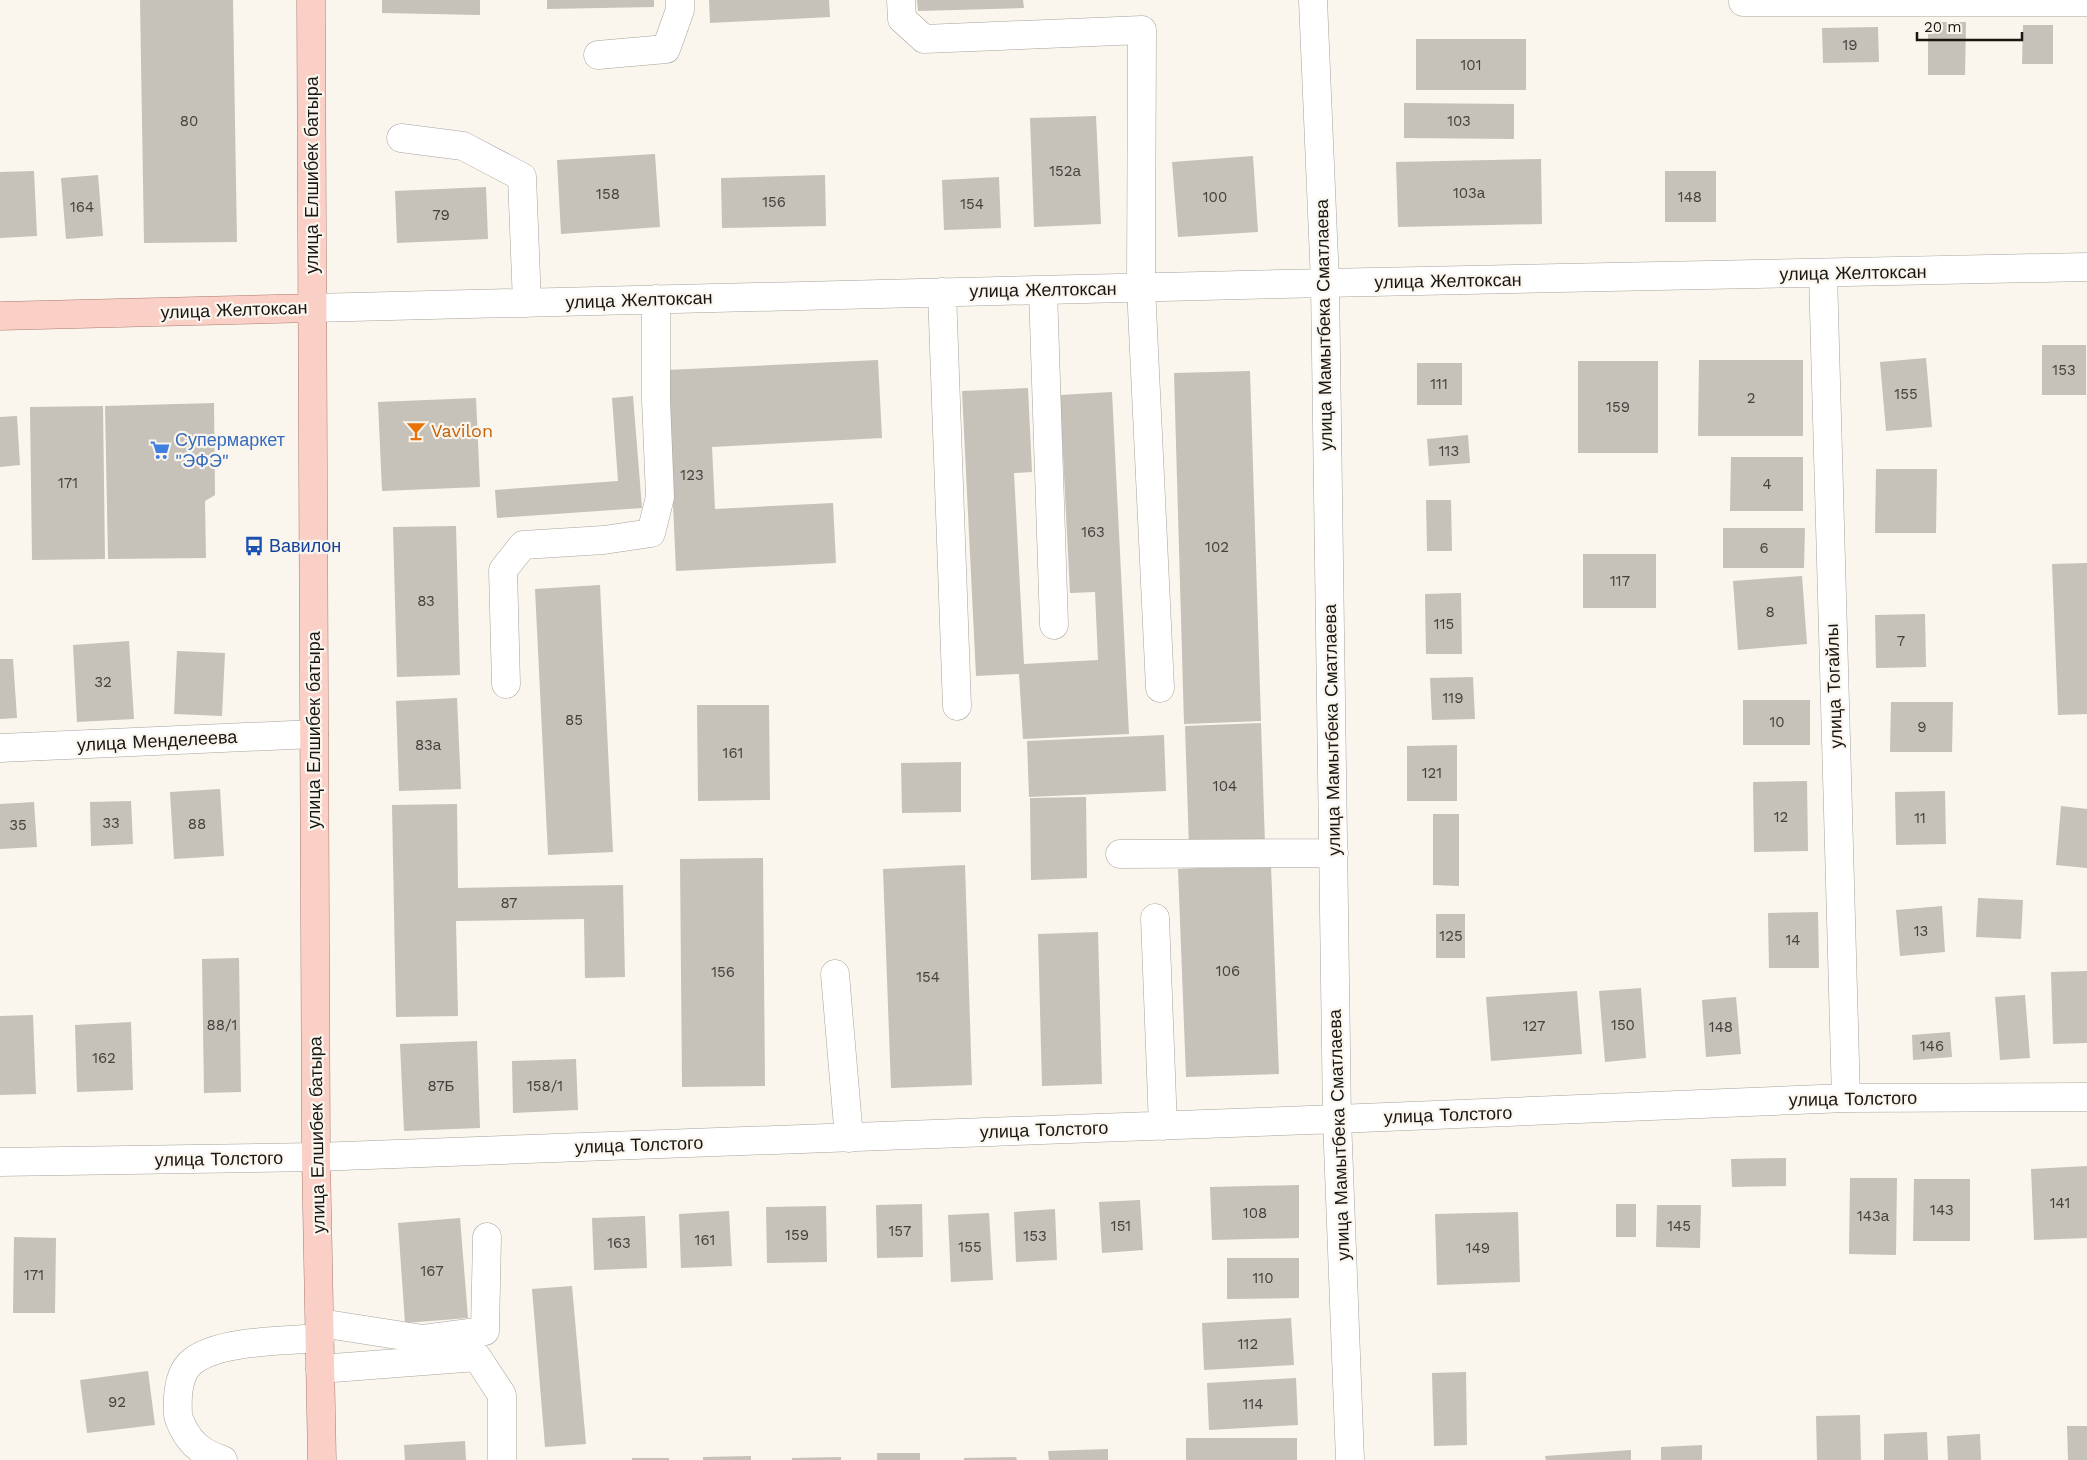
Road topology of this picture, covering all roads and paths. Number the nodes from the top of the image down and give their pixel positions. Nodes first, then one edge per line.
1 (311, 0) edge
2 (680, 0) edge
3 (901, 0) edge
4 (1312, 0) edge
5 (1743, 2) dead end
6 (2087, 2) edge
7 (598, 56) dead end
8 (401, 138) dead end
9 (2087, 267) edge
10 (1823, 274) junction
11 (1325, 283) junction
12 (1141, 287) junction
13 (1042, 290) junction
14 (942, 292) junction
15 (656, 299) junction
16 (527, 303) junction
17 (312, 308) junction
18 (0, 316) edge
19 (1054, 625) dead end
20 (506, 684) dead end
21 (1160, 688) dead end
22 (958, 706) dead end
23 (314, 734) junction
24 (0, 748) edge
25 (1334, 853) junction
26 (1120, 854) dead end
27 (1155, 918) dead end
28 (835, 974) dead end
29 (2087, 1097) edge
30 (1846, 1098) junction
31 (1337, 1120) junction
32 (1163, 1126) junction
33 (849, 1138) junction
34 (316, 1157) junction
35 (0, 1162) edge
36 (487, 1238) dead end
37 (320, 1331) junction
38 (320, 1369) junction
39 (223, 1460) edge
40 (322, 1460) edge
41 (502, 1460) edge
42 (1350, 1460) edge

1 - 17 main road, улица Елшибек батыра
2 - 7 street
3 - 12 street
4 - 11 street, улица Мамытбека Сматлаева
5 - 6 street
8 - 16 street
9 - 10 street, улица Желтоксан
10 - 11 street, улица Желтоксан
10 - 30 street, улица Тогайлы
11 - 12 street, улица Желтоксан
11 - 25 street, улица Мамытбека Сматлаева
12 - 13 street, улица Желтоксан
12 - 21 street
13 - 14 street, улица Желтоксан
13 - 19 street
14 - 15 street, улица Желтоксан
14 - 22 street
15 - 16 street, улица Желтоксан
15 - 20 street
16 - 17 street, улица Желтоксан
17 - 18 main road, улица Желтоксан
17 - 23 main road, улица Елшибек батыра
23 - 24 street, улица Менделеева
23 - 34 main road, улица Елшибек батыра
25 - 26 street
25 - 31 street, улица Мамытбека Сматлаева
27 - 32 street
28 - 33 street
29 - 30 street, улица Толстого
30 - 31 street, улица Толстого
31 - 32 street, улица Толстого
31 - 42 street, улица Мамытбека Сматлаева
32 - 33 street, улица Толстого
33 - 34 street, улица Толстого
34 - 35 street, улица Толстого
34 - 37 main road, улица Елшибек батыра
36 - 37 street
37 - 38 main road, улица Елшибек батыра
37 - 39 street
38 - 40 main road, улица Елшибек батыра
38 - 41 street

